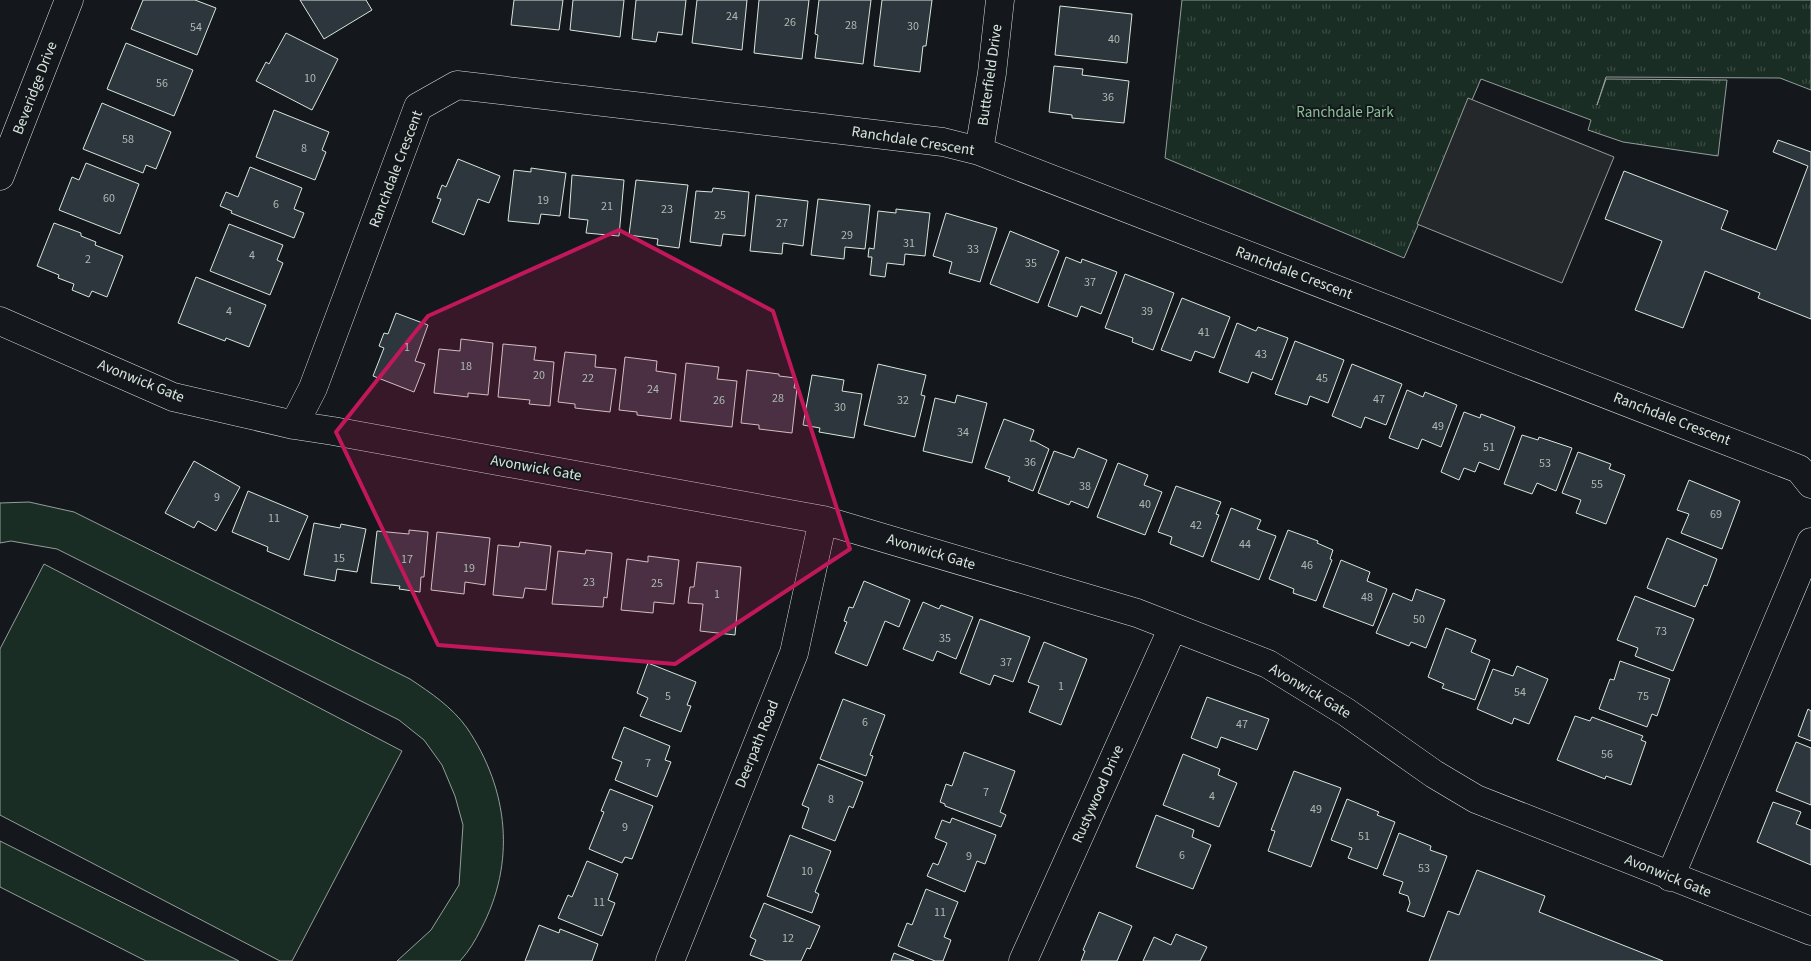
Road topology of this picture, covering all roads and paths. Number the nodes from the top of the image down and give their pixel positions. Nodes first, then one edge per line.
1 (69, 0) edge
2 (1000, 0) edge
3 (979, 150) junction
4 (0, 176) edge
5 (0, 321) edge
6 (294, 425) junction
7 (1811, 484) edge
8 (823, 520) junction
9 (1811, 542) edge
10 (1172, 627) junction
11 (1670, 877) junction
12 (1811, 932) edge
13 (670, 961) edge
14 (1023, 961) edge

1 - 4 street, Beveridge Drive
2 - 3 street, Butterfield Drive
3 - 6 street, Ranchdale Crescent
3 - 7 street, Ranchdale Crescent
5 - 6 street, Avonwick Gate
6 - 8 street, Avonwick Gate
8 - 10 street, Avonwick Gate
8 - 13 street, Deerpath Road
9 - 11 street
10 - 11 street, Avonwick Gate
10 - 14 street, Rustywood Drive
11 - 12 street, Avonwick Gate

